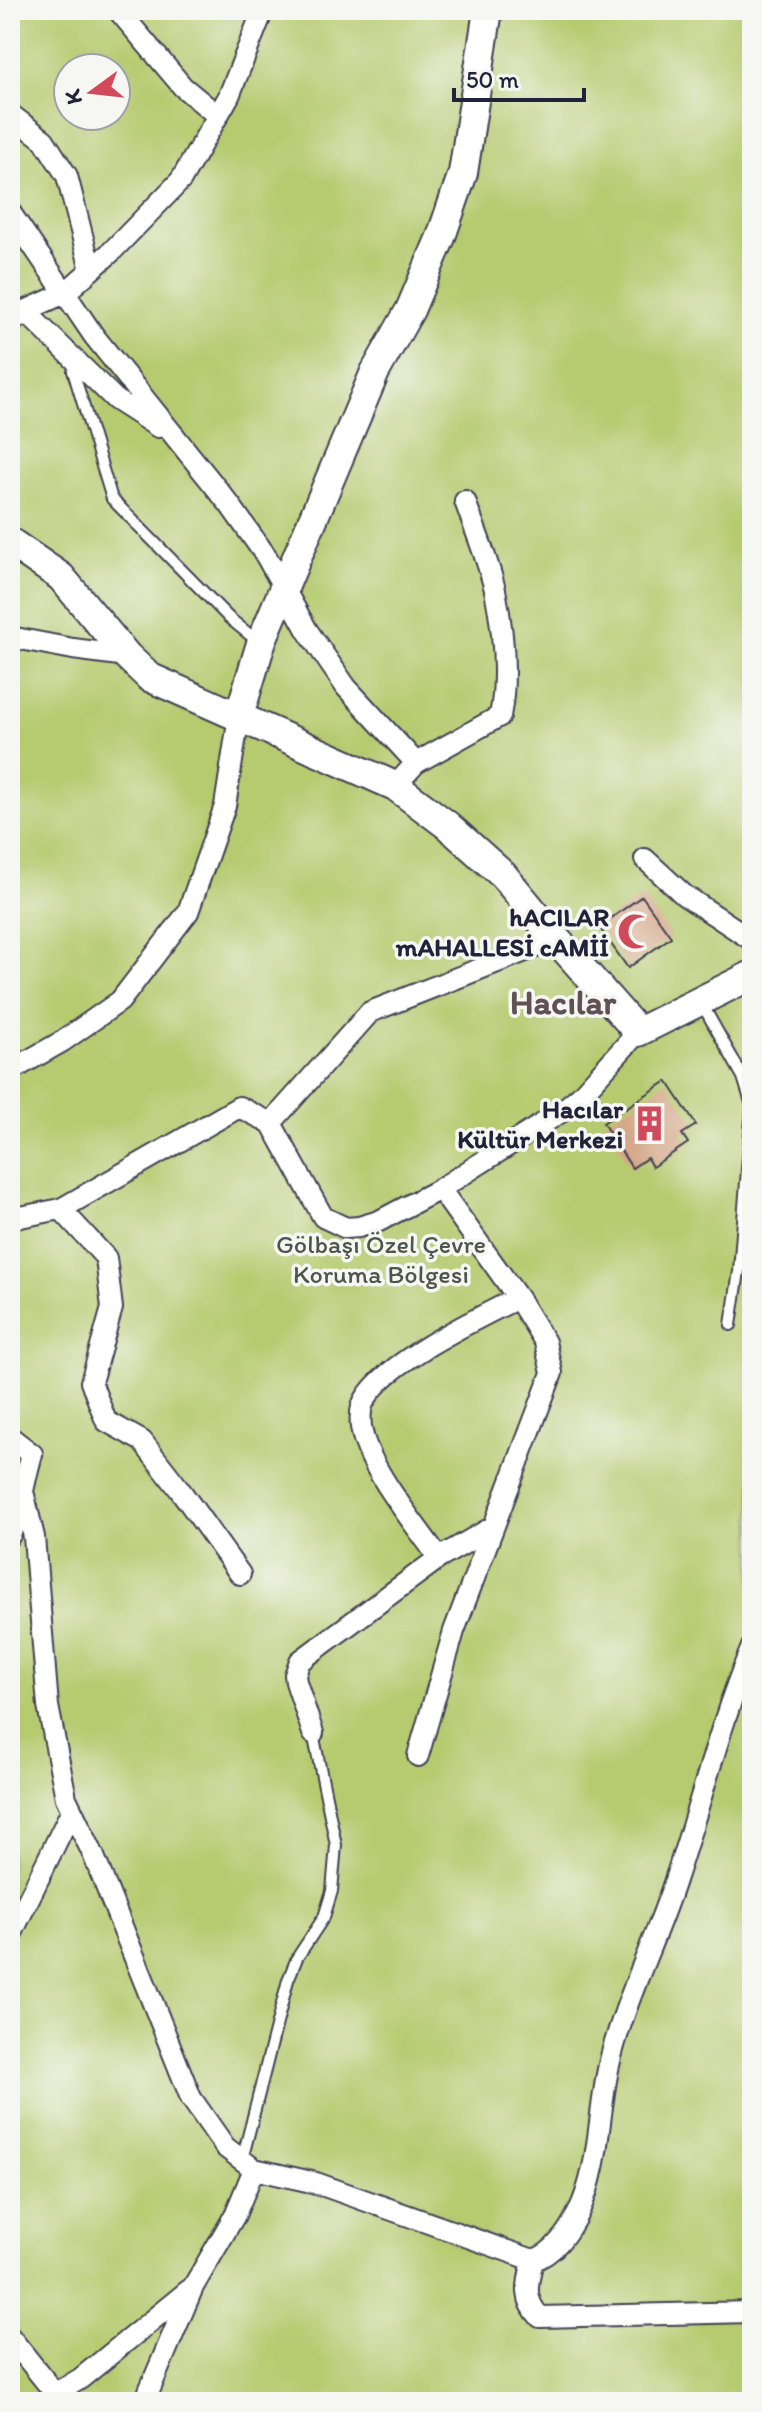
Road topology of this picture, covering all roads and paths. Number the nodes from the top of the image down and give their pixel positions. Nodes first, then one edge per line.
1 (118, 10) edge
2 (263, 10) edge
3 (488, 10) edge
4 (10, 114) edge
5 (218, 116) junction
6 (10, 212) edge
7 (91, 270) junction
8 (65, 293) junction
9 (18, 317) edge
10 (78, 361) junction
11 (172, 435) junction
12 (465, 501) dead end
13 (10, 542) edge
14 (285, 586) junction
15 (10, 637) edge
16 (262, 640) junction
17 (127, 656) junction
18 (239, 716) junction
19 (416, 763) junction
20 (395, 786) junction
21 (645, 859) dead end
22 (556, 939) junction
23 (752, 940) edge
24 (752, 975) edge
25 (700, 1001) junction
26 (638, 1032) junction
27 (10, 1071) edge
28 (752, 1106) edge
29 (271, 1123) junction
30 (440, 1189) junction
31 (61, 1209) junction
32 (10, 1219) edge
33 (518, 1298) junction
34 (731, 1325) dead end
35 (10, 1437) edge
36 (22, 1487) junction
37 (493, 1527) junction
38 (10, 1535) edge
39 (439, 1558) junction
40 (240, 1574) dead end
41 (752, 1647) edge
42 (313, 1733) joint
43 (418, 1756) dead end
44 (74, 1814) junction
45 (10, 1937) edge
46 (248, 2165) junction
47 (533, 2260) junction
48 (193, 2287) junction
49 (752, 2312) edge
50 (10, 2337) edge
51 (59, 2398) edge
52 (149, 2402) edge

1 - 5 street
2 - 5 street
3 - 14 street
4 - 7 street
5 - 7 street
6 - 8 street
7 - 8 street
8 - 9 street
8 - 11 street
9 - 10 street
10 - 11 street
10 - 16 lane
11 - 14 street
12 - 19 street
13 - 17 street
14 - 16 street
14 - 19 street
15 - 17 street
16 - 18 street
17 - 18 street
18 - 20 street
18 - 27 street
19 - 20 street
20 - 22 street
21 - 23 street
22 - 26 street
22 - 29 street
24 - 25 street
25 - 26 street
25 - 28 lane
26 - 30 street
28 - 34 lane
29 - 30 street
29 - 31 street
30 - 33 street
31 - 32 street
31 - 40 street
33 - 37 street
33 - 39 street
35 - 36 street
36 - 38 street
36 - 44 street
37 - 39 street
37 - 43 street
39 - 42 street
41 - 47 street
42 - 46 lane
44 - 45 street
44 - 46 street
46 - 47 street
46 - 48 street
47 - 49 street
48 - 51 street
48 - 52 street
50 - 51 street

